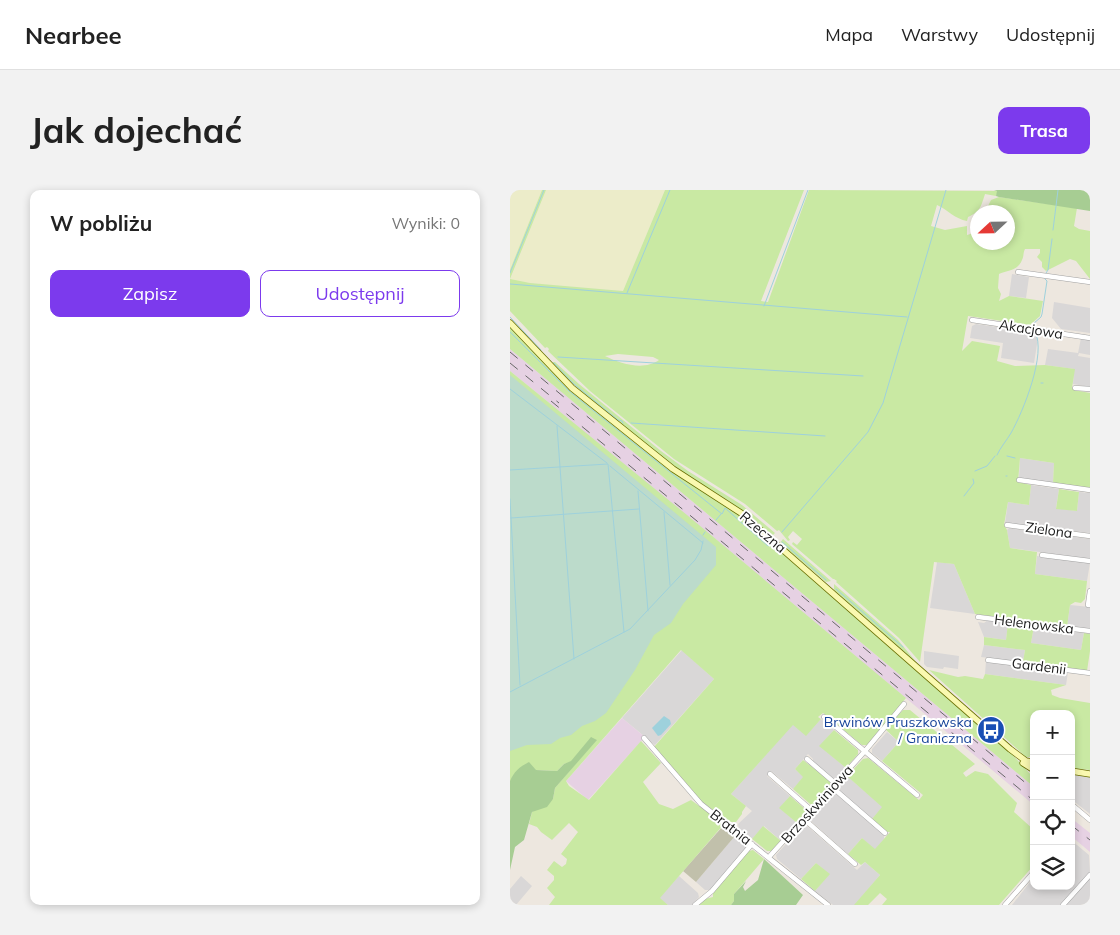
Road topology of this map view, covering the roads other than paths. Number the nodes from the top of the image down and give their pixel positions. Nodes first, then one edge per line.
1 (1018, 272) dead end
2 (1090, 282) edge
3 (972, 320) dead end
4 (510, 323) edge
5 (1090, 338) edge
6 (1075, 388) dead end
7 (1090, 389) edge
8 (1019, 480) dead end
9 (1090, 490) edge
10 (1007, 525) dead end
11 (1090, 536) edge
12 (1042, 555) dead end
13 (1090, 561) edge
14 (1090, 591) edge
15 (1089, 605) edge
16 (978, 617) dead end
17 (1090, 631) edge
18 (988, 660) dead end
19 (1090, 673) edge
20 (904, 704) dead end
21 (824, 717) dead end
22 (644, 738) dead end
23 (864, 751) junction
24 (807, 759) dead end
25 (1030, 764) edge
26 (1075, 772) edge
27 (770, 774) dead end
28 (1090, 774) edge
29 (834, 785) junction
30 (917, 796) dead end
31 (1075, 807) edge
32 (811, 810) junction
33 (804, 819) junction
34 (1090, 820) edge
35 (885, 833) dead end
36 (752, 844) junction
37 (769, 858) junction
38 (855, 864) dead end
39 (1090, 875) edge
40 (1030, 877) edge
41 (695, 905) edge
42 (828, 905) edge
43 (1005, 905) edge
44 (1063, 905) edge

1 - 2 street
3 - 5 street, Akacjowa
4 - 25 street, Rzeczna
6 - 7 street
8 - 9 street
10 - 11 street, Zielona
12 - 13 street, Zielona
14 - 15 street
16 - 17 street, Helenowska
18 - 19 street, Gardenii
20 - 23 street, Brzoskwiniowa
21 - 23 street
22 - 36 street, Bratnia
23 - 29 street, Brzoskwiniowa
23 - 30 street
24 - 29 street
26 - 28 street
27 - 32 street
29 - 32 street, Brzoskwiniowa
29 - 35 street
31 - 34 street
32 - 33 street, Brzoskwiniowa
33 - 37 street, Brzoskwiniowa
33 - 38 street
36 - 37 street, Bratnia
36 - 41 street
37 - 42 street, Bratnia
39 - 44 street
40 - 43 street

